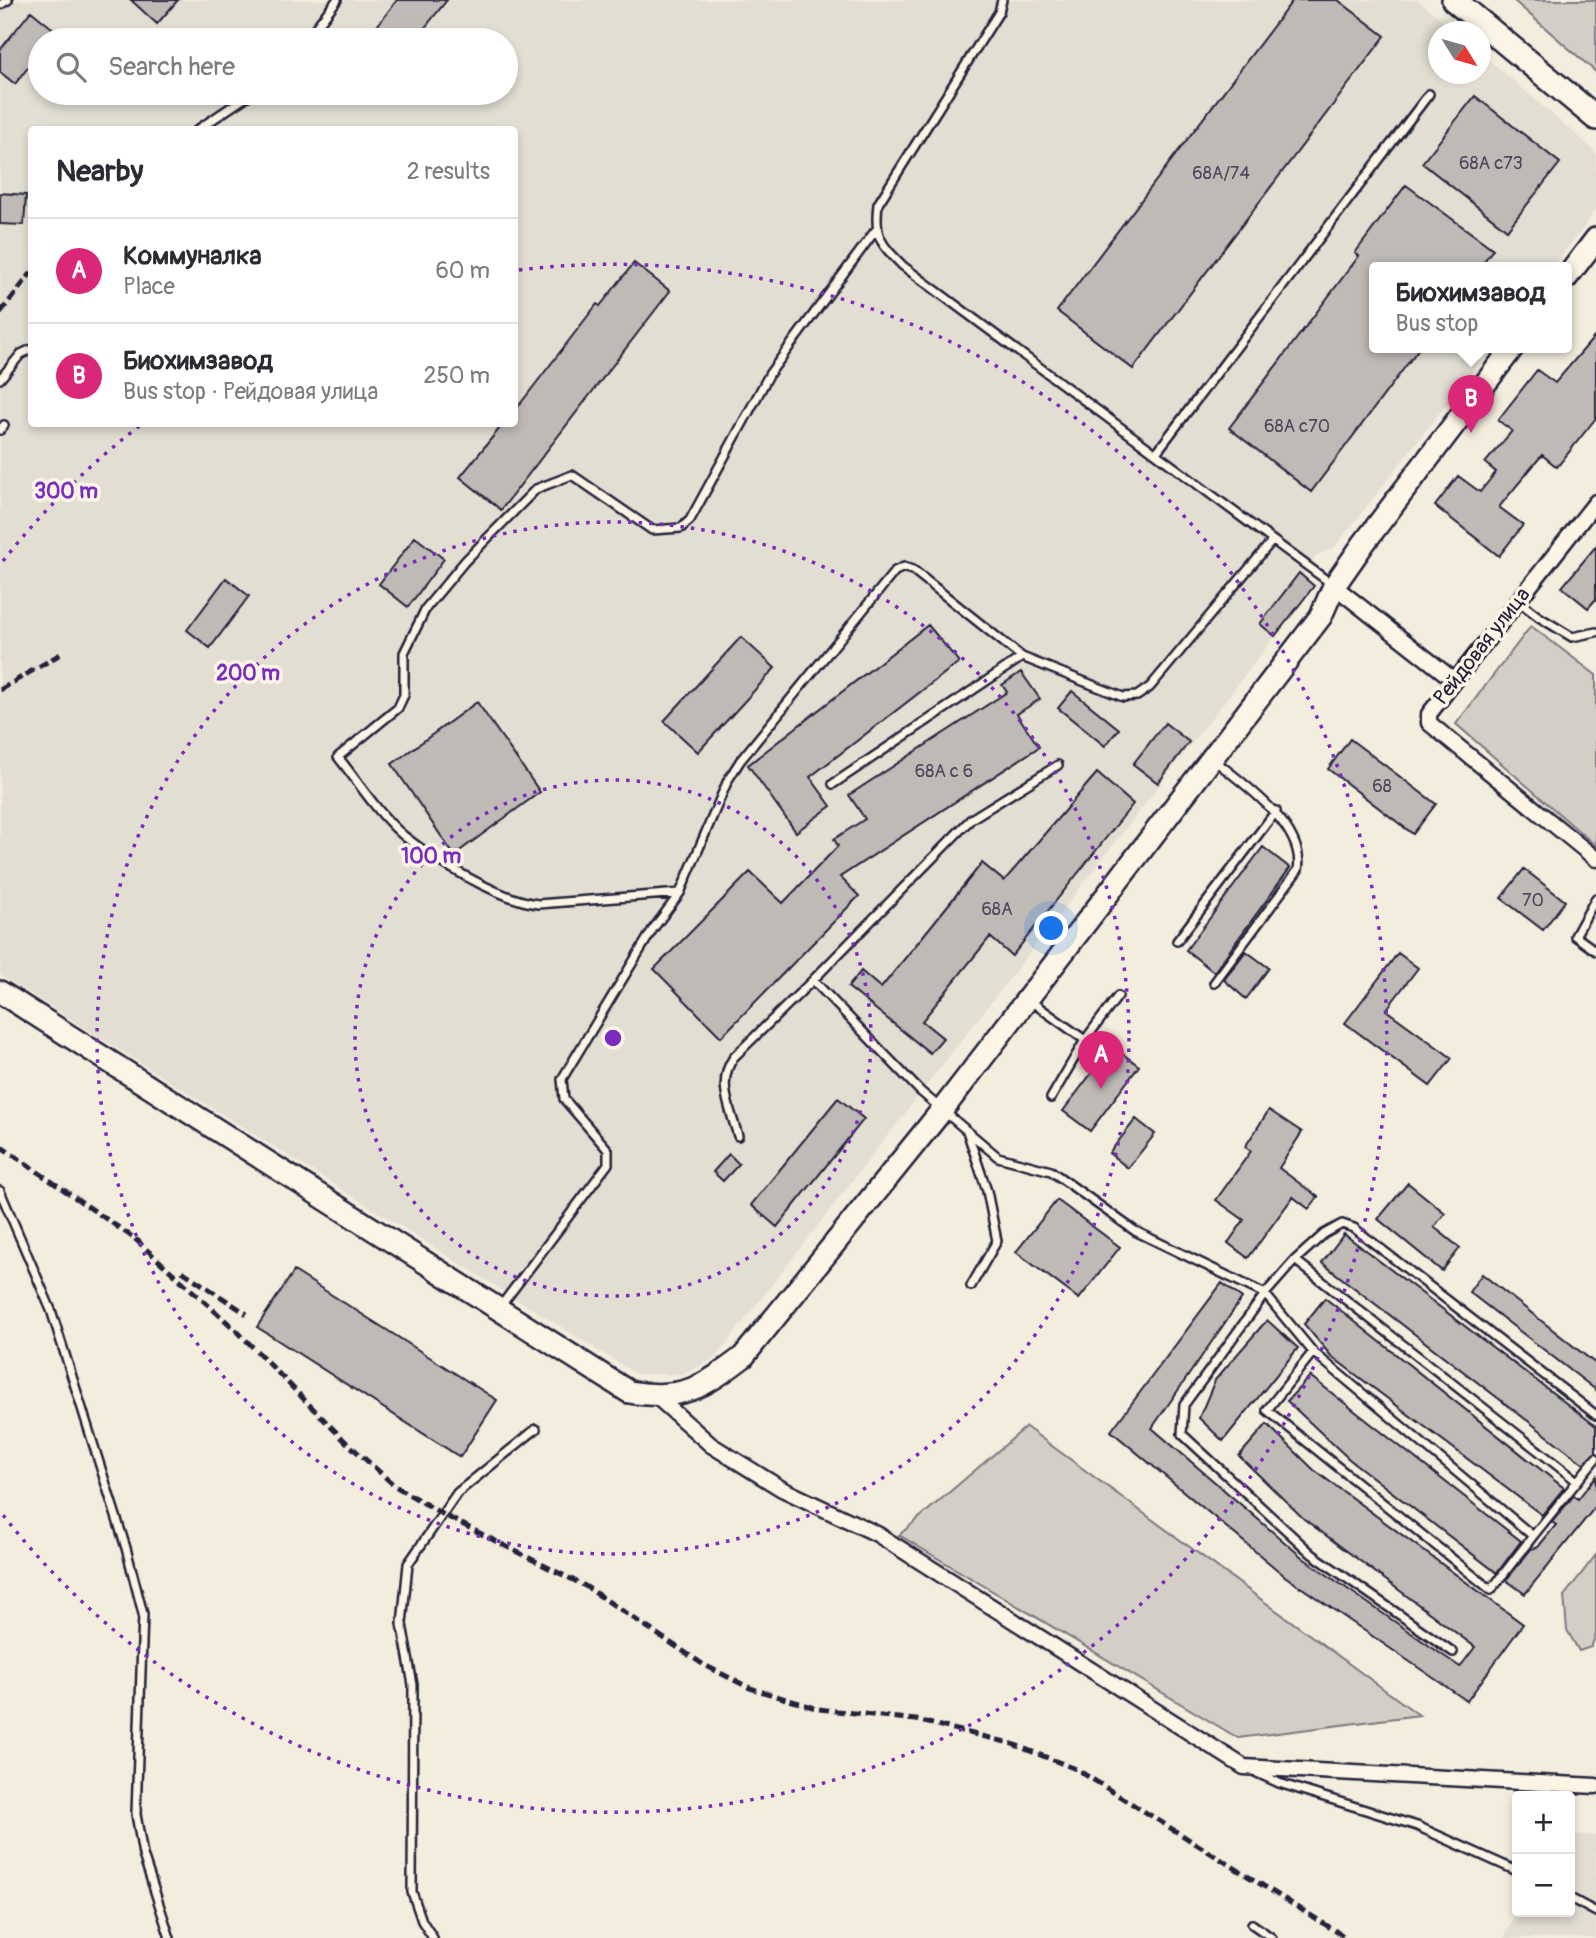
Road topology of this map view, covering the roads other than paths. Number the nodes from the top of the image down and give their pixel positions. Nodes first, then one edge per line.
1 (8, 0) edge
2 (337, 0) edge
3 (1002, 0) edge
4 (1454, 0) edge
5 (0, 5) edge
6 (315, 28) edge
7 (1429, 94) dead end
8 (234, 105) edge
9 (1596, 118) edge
10 (203, 126) edge
11 (875, 231) junction
12 (1596, 239) edge
13 (1572, 270) edge
14 (28, 351) edge
15 (1509, 353) edge
16 (0, 379) edge
17 (1156, 453) junction
18 (1596, 502) edge
19 (1272, 541) junction
20 (1334, 586) junction
21 (1518, 601) junction
22 (1596, 632) edge
23 (1022, 657) junction
24 (1455, 681) junction
25 (1212, 758) junction
26 (1058, 765) dead end
27 (833, 785) dead end
28 (1276, 811) junction
29 (1596, 859) edge
30 (680, 893) junction
31 (1596, 898) edge
32 (1177, 941) dead end
33 (1596, 951) edge
34 (813, 980) junction
35 (1214, 984) dead end
36 (0, 992) edge
37 (1118, 996) dead end
38 (1028, 999) junction
39 (1085, 1040) junction
40 (1051, 1098) dead end
41 (943, 1109) junction
42 (967, 1130) junction
43 (738, 1136) dead end
44 (0, 1191) edge
45 (1295, 1259) junction
46 (971, 1286) dead end
47 (1265, 1294) junction
48 (499, 1309) junction
49 (1313, 1352) junction
50 (657, 1397) junction
51 (1596, 1415) edge
52 (536, 1429) dead end
53 (1596, 1458) edge
54 (1577, 1481) junction
55 (1533, 1536) junction
56 (1453, 1652) dead end
57 (1244, 1768) junction
58 (1596, 1786) edge
59 (1512, 1869) edge
60 (1575, 1901) edge
61 (1596, 1912) edge
62 (1252, 1924) dead end
63 (170, 1938) edge
64 (433, 1938) edge
65 (1272, 1938) edge

1 - 5 lane
2 - 6 lane
3 - 11 lane
4 - 9 main road
7 - 17 lane
8 - 10 lane
11 - 17 lane
11 - 30 lane
12 - 13 main road
14 - 16 lane
15 - 20 main road
17 - 19 lane
18 - 21 street, Рейдовая улица
19 - 20 lane
19 - 23 lane
20 - 24 street
20 - 25 main road
21 - 22 lane
21 - 24 street, Рейдовая улица
23 - 27 lane
23 - 30 lane
24 - 29 street, Рейдовая улица
25 - 28 lane
25 - 38 main road
26 - 34 lane
28 - 32 lane
28 - 35 lane
30 - 48 lane
31 - 33 lane
34 - 41 lane
34 - 43 lane
36 - 48 main road
37 - 39 lane
38 - 39 lane
38 - 41 main road
39 - 40 lane
41 - 42 lane
41 - 50 main road
42 - 46 lane
42 - 47 lane
44 - 63 lane
45 - 47 lane
45 - 51 lane
45 - 54 lane
47 - 49 lane
47 - 56 lane
48 - 50 main road
49 - 55 lane
49 - 55 lane
50 - 57 street
52 - 64 lane
53 - 54 lane
54 - 55 lane
57 - 58 street
57 - 59 lane
60 - 61 lane
62 - 65 lane

